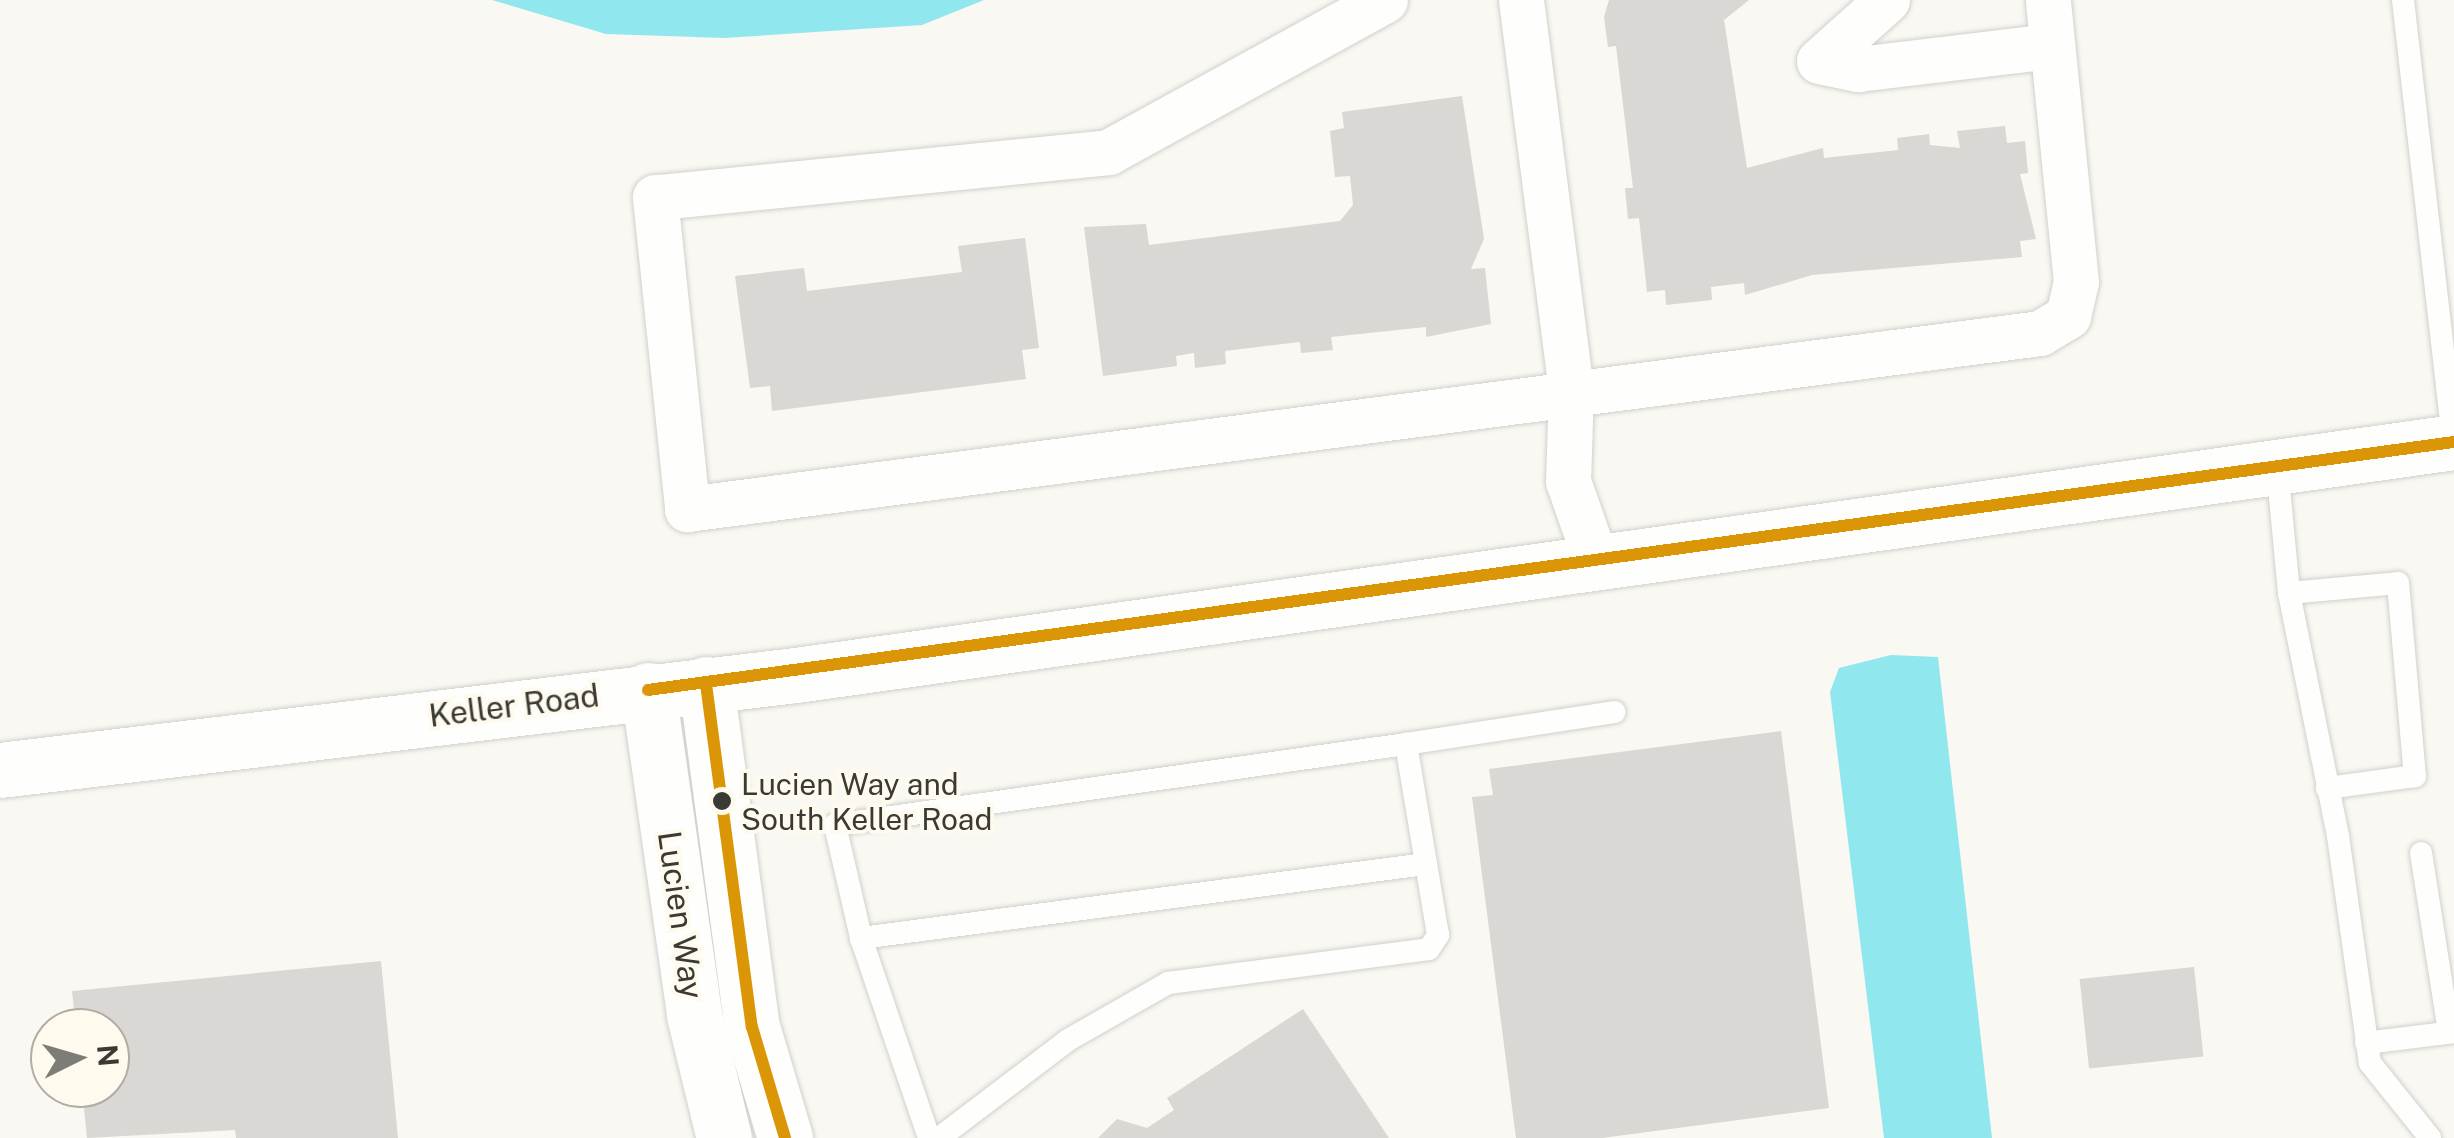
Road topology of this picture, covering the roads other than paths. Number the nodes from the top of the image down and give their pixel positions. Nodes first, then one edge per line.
1 (1385, 0) edge
2 (1521, 0) edge
3 (1887, 0) edge
4 (2048, 0) edge
5 (2403, 0) edge
6 (2052, 46) junction
7 (1571, 390) junction
8 (2453, 442) edge
9 (2277, 466) junction
10 (1595, 558) junction
11 (2288, 593) junction
12 (706, 684) junction
13 (648, 690) junction
14 (1615, 712) dead end
15 (1406, 744) junction
16 (0, 770) edge
17 (2327, 788) junction
18 (2421, 852) dead end
19 (1425, 864) junction
20 (861, 938) junction
21 (2452, 1032) edge
22 (2366, 1043) junction
23 (2454, 1130) edge
24 (2428, 1136) edge
25 (724, 1138) edge
26 (785, 1138) edge
27 (929, 1138) edge
28 (939, 1138) edge

1 - 7 street
2 - 7 street
3 - 6 street
4 - 6 street
5 - 8 lane
6 - 7 street
7 - 10 street
8 - 9 street, Keller Road
9 - 10 street, Keller Road
9 - 11 lane
10 - 12 street, Keller Road
11 - 17 lane
11 - 17 lane
12 - 13 street, Keller Road
12 - 26 street, Lucien Way
13 - 16 street, Keller Road
13 - 25 street, Lucien Way
14 - 15 lane
15 - 19 lane
15 - 20 lane
17 - 22 lane
18 - 21 lane
19 - 20 lane
19 - 28 lane
20 - 27 lane
21 - 22 lane
22 - 24 lane
23 - 24 lane

